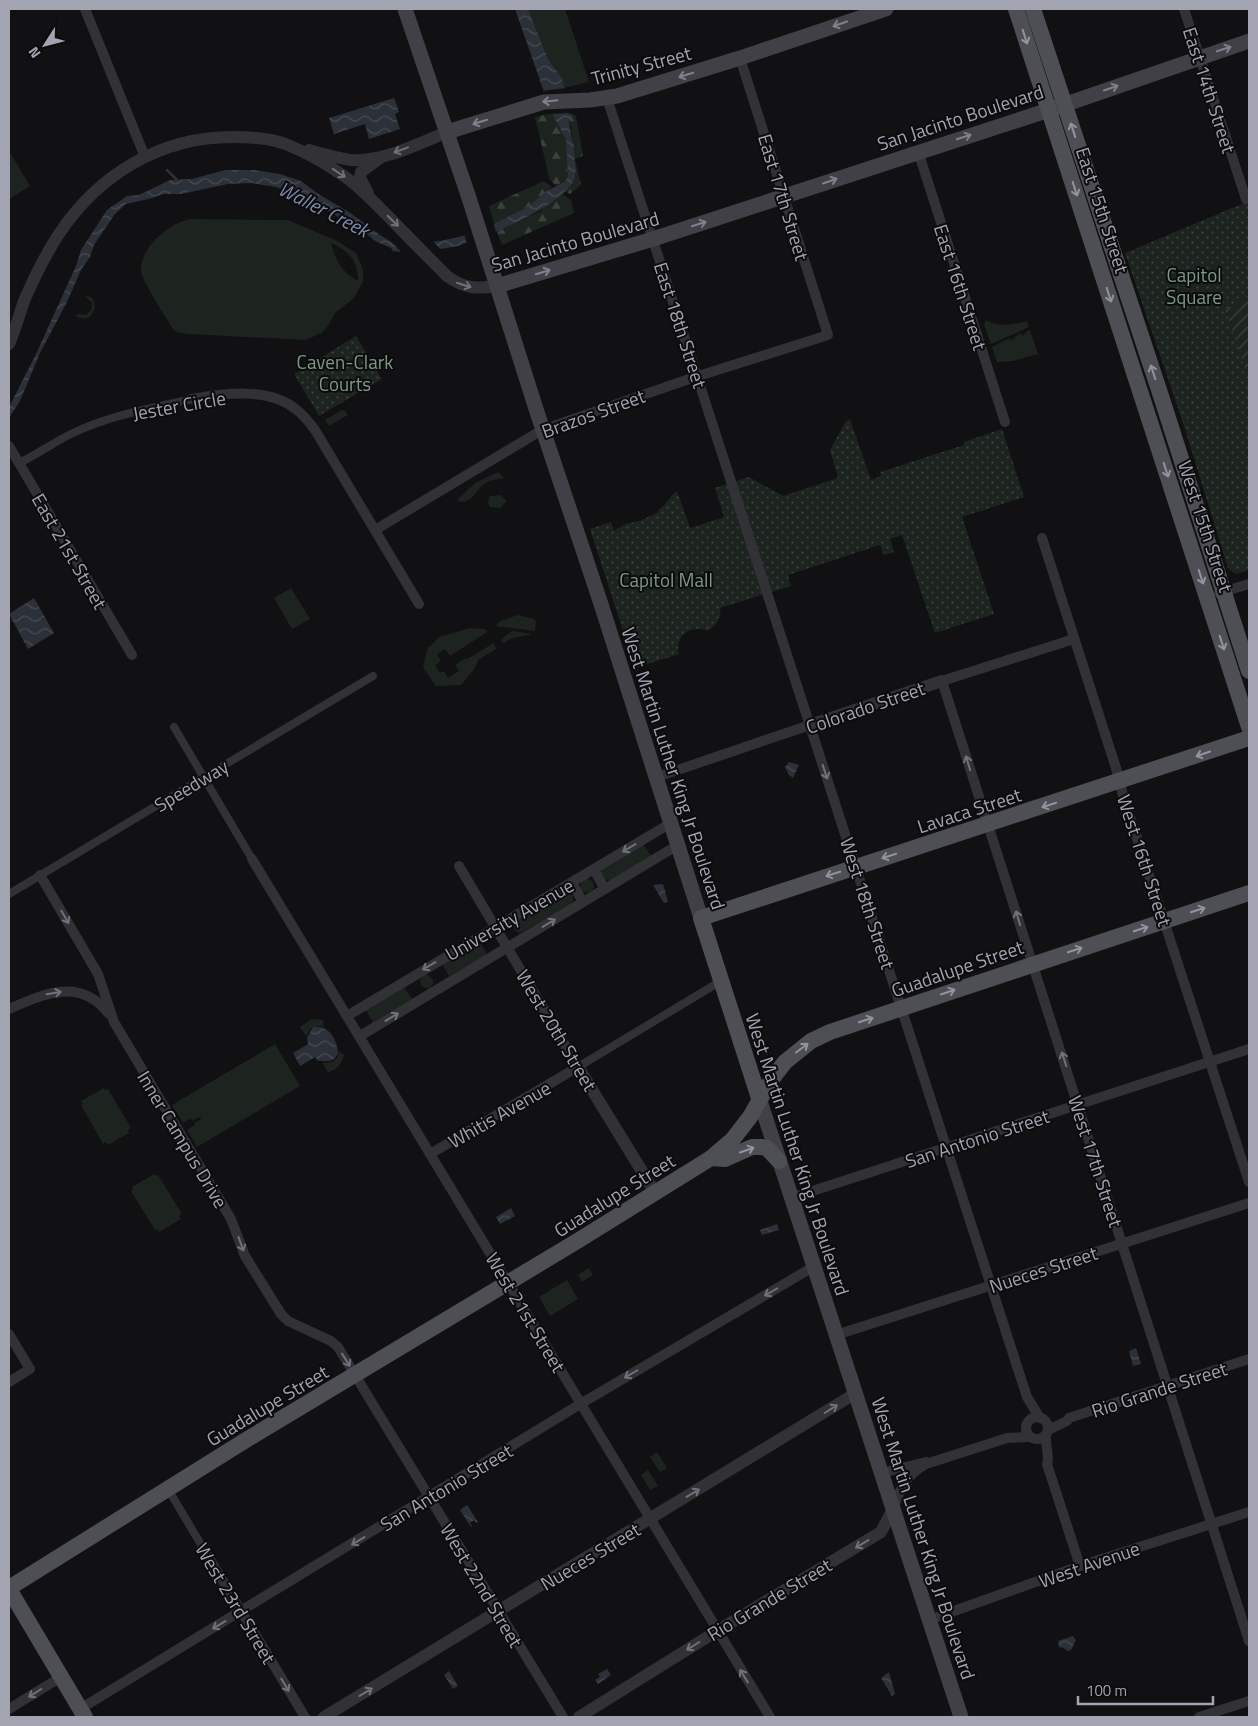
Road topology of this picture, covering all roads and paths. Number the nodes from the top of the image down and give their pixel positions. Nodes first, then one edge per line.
1 (85, 9) edge
2 (405, 9) edge
3 (886, 9) edge
4 (1016, 9) edge
5 (1033, 9) edge
6 (1184, 9) edge
7 (1249, 41) edge
8 (1200, 57) junction
9 (740, 58) junction
10 (607, 98) junction
11 (1065, 104) junction
12 (1049, 110) junction
13 (447, 132) junction
14 (287, 145) junction
15 (918, 151) junction
16 (383, 156) junction
17 (145, 157) junction
18 (784, 196) junction
19 (1246, 199) dead end
20 (374, 202) junction
21 (653, 239) junction
22 (1110, 243) junction
23 (1094, 249) junction
24 (497, 286) junction
25 (828, 335) joint
26 (9, 344) edge
27 (698, 376) junction
28 (192, 399) joint
29 (1168, 418) junction
30 (1005, 422) dead end
31 (1151, 424) junction
32 (542, 430) junction
33 (9, 446) edge
34 (19, 463) junction
35 (375, 530) junction
36 (1042, 538) dead end
37 (754, 552) joint
38 (1249, 584) edge
39 (1224, 592) junction
40 (1208, 597) junction
41 (419, 604) dead end
42 (1074, 639) junction
43 (132, 655) dead end
44 (1249, 671) edge
45 (373, 676) dead end
46 (942, 682) junction
47 (810, 725) junction
48 (174, 727) dead end
49 (1249, 727) edge
50 (1249, 738) edge
51 (657, 777) junction
52 (204, 778) junction
53 (1120, 782) junction
54 (671, 823) junction
55 (988, 825) junction
56 (678, 845) junction
57 (252, 859) joint
58 (459, 866) dead end
59 (856, 867) junction
60 (594, 870) junction
61 (40, 875) junction
62 (572, 883) junction
63 (605, 889) junction
64 (1249, 893) edge
65 (9, 894) edge
66 (583, 902) junction
67 (701, 918) junction
68 (1165, 921) junction
69 (495, 927) junction
70 (507, 948) junction
71 (1033, 964) junction
72 (721, 981) junction
73 (902, 1008) junction
74 (9, 1009) edge
75 (347, 1016) junction
76 (114, 1022) junction
77 (360, 1036) junction
78 (1249, 1049) edge
79 (1210, 1063) junction
80 (578, 1067) junction
81 (759, 1098) junction
82 (1079, 1106) junction
83 (947, 1148) junction
84 (430, 1154) junction
85 (711, 1158) junction
86 (779, 1161) junction
87 (1249, 1182) edge
88 (656, 1194) junction
89 (791, 1198) junction
90 (1249, 1203) edge
91 (1122, 1244) junction
92 (813, 1267) junction
93 (508, 1283) junction
94 (991, 1286) junction
95 (9, 1334) edge
96 (836, 1335) junction
97 (1249, 1359) edge
98 (355, 1375) junction
99 (9, 1382) edge
100 (1168, 1386) junction
101 (856, 1393) junction
102 (1027, 1397) junction
103 (582, 1403) junction
104 (1069, 1418) junction
105 (1042, 1419) junction
106 (1027, 1423) junction
107 (1047, 1433) junction
108 (1007, 1438) junction
109 (1031, 1438) junction
110 (934, 1460) junction
111 (1047, 1464) junction
112 (881, 1473) junction
113 (168, 1489) junction
114 (429, 1497) junction
115 (893, 1509) junction
116 (1249, 1512) edge
117 (651, 1519) junction
118 (1213, 1524) junction
119 (206, 1553) joint
120 (1080, 1566) junction
121 (9, 1589) edge
122 (242, 1612) junction
123 (498, 1612) junction
124 (929, 1620) junction
125 (717, 1631) junction
126 (1249, 1641) edge
127 (61, 1677) junction
128 (1249, 1701) edge
129 (9, 1710) edge
130 (82, 1713) edge
131 (305, 1717) edge
132 (324, 1717) edge
133 (563, 1717) edge
134 (579, 1717) edge
135 (770, 1717) edge
136 (961, 1717) edge
137 (1199, 1717) edge

1 - 17 street
2 - 13 main road, West Martin Luther King Jr Boulevard
3 -> 9 main road, Trinity Street
4 -> 12 main road, East 15th Street
5 - 11 main road, East 15th Street
6 - 8 street, East 14th Street
8 -> 7 main road, San Jacinto Boulevard
11 -> 8 main road, San Jacinto Boulevard
8 - 19 street, East 14th Street
9 -> 10 main road, Trinity Street
9 - 18 street, East 17th Street
10 -> 13 main road, Trinity Street
10 - 21 street, East 18th Street
11 - 12 main road, San Jacinto Boulevard
22 -> 11 main road, East 15th Street
15 -> 12 main road, San Jacinto Boulevard
12 -> 23 main road, East 15th Street
13 -> 16 street, Trinity Street
13 - 24 main road, West Martin Luther King Jr Boulevard
14 - 16 street, Trinity Street
14 - 17 street, San Jacinto Boulevard
14 -> 20 street, San Jacinto Boulevard
18 -> 15 main road, San Jacinto Boulevard
15 - 30 street, East 16th Street
16 - 20 street
17 - 26 street, San Jacinto Boulevard
21 -> 18 main road, San Jacinto Boulevard
18 - 25 street, East 17th Street
20 -> 24 street, San Jacinto Boulevard
24 -> 21 main road, San Jacinto Boulevard
21 - 27 street, East 18th Street
22 - 23 street
29 -> 22 main road, East 15th Street
23 -> 31 main road, East 15th Street
24 - 32 main road, West Martin Luther King Jr Boulevard
25 - 27 street, Brazos Street
27 - 32 street, Brazos Street
27 - 37 street, East 18th Street
28 - 34 street, Jester Circle
28 - 35 street, Jester Circle
29 - 31 street
29 - 39 main road, West 15th Street
31 -> 40 main road, West 15th Street
32 - 35 street, Brazos Street
32 - 51 main road, West Martin Luther King Jr Boulevard
33 - 34 street, East 21st Street
34 - 43 street, East 21st Street
35 - 41 street, Jester Circle
36 - 42 street, West 16th Street
37 - 47 street, West 18th Street
38 - 39 street
39 - 40 street
39 - 44 main road, West 15th Street
40 -> 49 main road, West 15th Street
42 - 46 street, Colorado Street
42 - 53 street, West 16th Street
45 - 52 street, Speedway
46 - 47 street, Colorado Street
55 -> 46 street, West 17th Street
47 - 51 street, Colorado Street
47 -> 59 street, West 18th Street
48 - 52 street
50 -> 53 main road, Lavaca Street
51 - 54 main road, West Martin Luther King Jr Boulevard
52 - 57 street
52 - 61 street, Speedway
53 -> 55 main road, Lavaca Street
53 - 68 street, West 16th Street
54 - 56 main road, West Martin Luther King Jr Boulevard
54 -> 60 street, University Avenue
55 -> 59 main road, Lavaca Street
71 -> 55 street, West 17th Street
56 - 63 street, University Avenue
56 - 67 main road, West Martin Luther King Jr Boulevard
57 - 75 street, West 21st Street
58 - 69 street, West 20th Street
59 -> 67 main road, Lavaca Street
59 - 73 street, West 18th Street
60 - 62 street, University Avenue
60 - 63 street
61 - 65 street, Speedway
61 -> 76 street, Inner Campus Drive
62 - 66 street
62 - 69 street, University Avenue
63 - 66 street, University Avenue
68 -> 64 main road, Guadalupe Street
70 -> 66 street, University Avenue
67 - 72 main road, West Martin Luther King Jr Boulevard
71 -> 68 main road, Guadalupe Street
68 - 79 street, West 16th Street
69 - 70 street, West 20th Street
69 -> 75 street, University Avenue
77 -> 70 street, University Avenue
70 - 80 street, West 20th Street
73 -> 71 main road, Guadalupe Street
82 -> 71 street, West 17th Street
72 - 80 street, Whitis Avenue
72 - 81 main road, West Martin Luther King Jr Boulevard
81 -> 73 main road, Guadalupe Street
73 - 83 street, West 18th Street
74 -> 76 street
75 - 77 street, West 21st Street
76 -> 98 street, Inner Campus Drive
77 - 84 street, West 21st Street
78 - 79 street, San Antonio Street
79 - 82 street, San Antonio Street
79 - 87 street, West 16th Street
80 - 84 street, Whitis Avenue
80 - 88 street, West 20th Street
81 - 85 main road, Guadalupe Street
81 - 86 main road, West Martin Luther King Jr Boulevard
82 - 83 street, San Antonio Street
82 - 91 street, West 17th Street
83 - 89 street, San Antonio Street
83 - 94 street, West 18th Street
84 - 93 street, West 21st Street
85 -> 86 main road
85 - 88 main road, Guadalupe Street
86 - 89 main road, West Martin Luther King Jr Boulevard
88 - 93 main road, Guadalupe Street
89 - 92 main road, West Martin Luther King Jr Boulevard
90 - 91 street, Nueces Street
91 - 94 street, Nueces Street
91 - 100 street, West 17th Street
92 - 96 main road, West Martin Luther King Jr Boulevard
92 -> 103 street, San Antonio Street
93 - 98 main road, Guadalupe Street
93 - 103 street, West 21st Street
94 - 96 street, Nueces Street
94 - 102 street, West 18th Street
95 - 99 street
96 - 101 main road, West Martin Luther King Jr Boulevard
97 - 100 street, Rio Grande Street
98 - 113 main road, Guadalupe Street
98 - 114 street, West 22nd Street
100 - 104 street, Rio Grande Street
100 - 118 street, West 17th Street
101 - 112 main road, West Martin Luther King Jr Boulevard
117 -> 101 street, Nueces Street
102 - 105 street, West 18th Street
102 - 106 street, West 18th Street
103 - 114 street, San Antonio Street
103 - 117 street, West 21st Street
104 - 105 street, Rio Grande Street
104 - 107 street, Rio Grande Street
105 - 106 street
105 - 107 street
106 - 108 street, Rio Grande Street
106 - 109 street
107 - 109 street
107 - 111 street
108 - 109 street, Rio Grande Street
108 - 110 street, Rio Grande Street
109 - 111 street
110 - 112 street, Rio Grande Street
110 - 115 street, Rio Grande Street
111 - 120 street
112 - 115 main road, West Martin Luther King Jr Boulevard
113 - 119 street, West 23rd Street
113 - 121 main road, Guadalupe Street
114 -> 122 street, San Antonio Street
114 - 123 street, West 22nd Street
115 - 124 main road, West Martin Luther King Jr Boulevard
115 -> 125 street, Rio Grande Street
116 - 118 street, West Avenue
117 - 123 street, Nueces Street
117 - 125 street, West 21st Street
118 - 120 street, West Avenue
118 - 126 street, West 17th Street
119 - 122 street, West 23rd Street
120 - 124 street, West Avenue
121 - 127 main road
122 -> 130 street, San Antonio Street
122 -> 131 street, West 23rd Street
132 -> 123 street, Nueces Street
123 - 133 street, West 22nd Street
124 - 136 main road, West Martin Luther King Jr Boulevard
125 -> 134 street, Rio Grande Street
135 -> 125 street, West 21st Street
127 -> 129 street
127 - 130 main road
128 - 137 street

